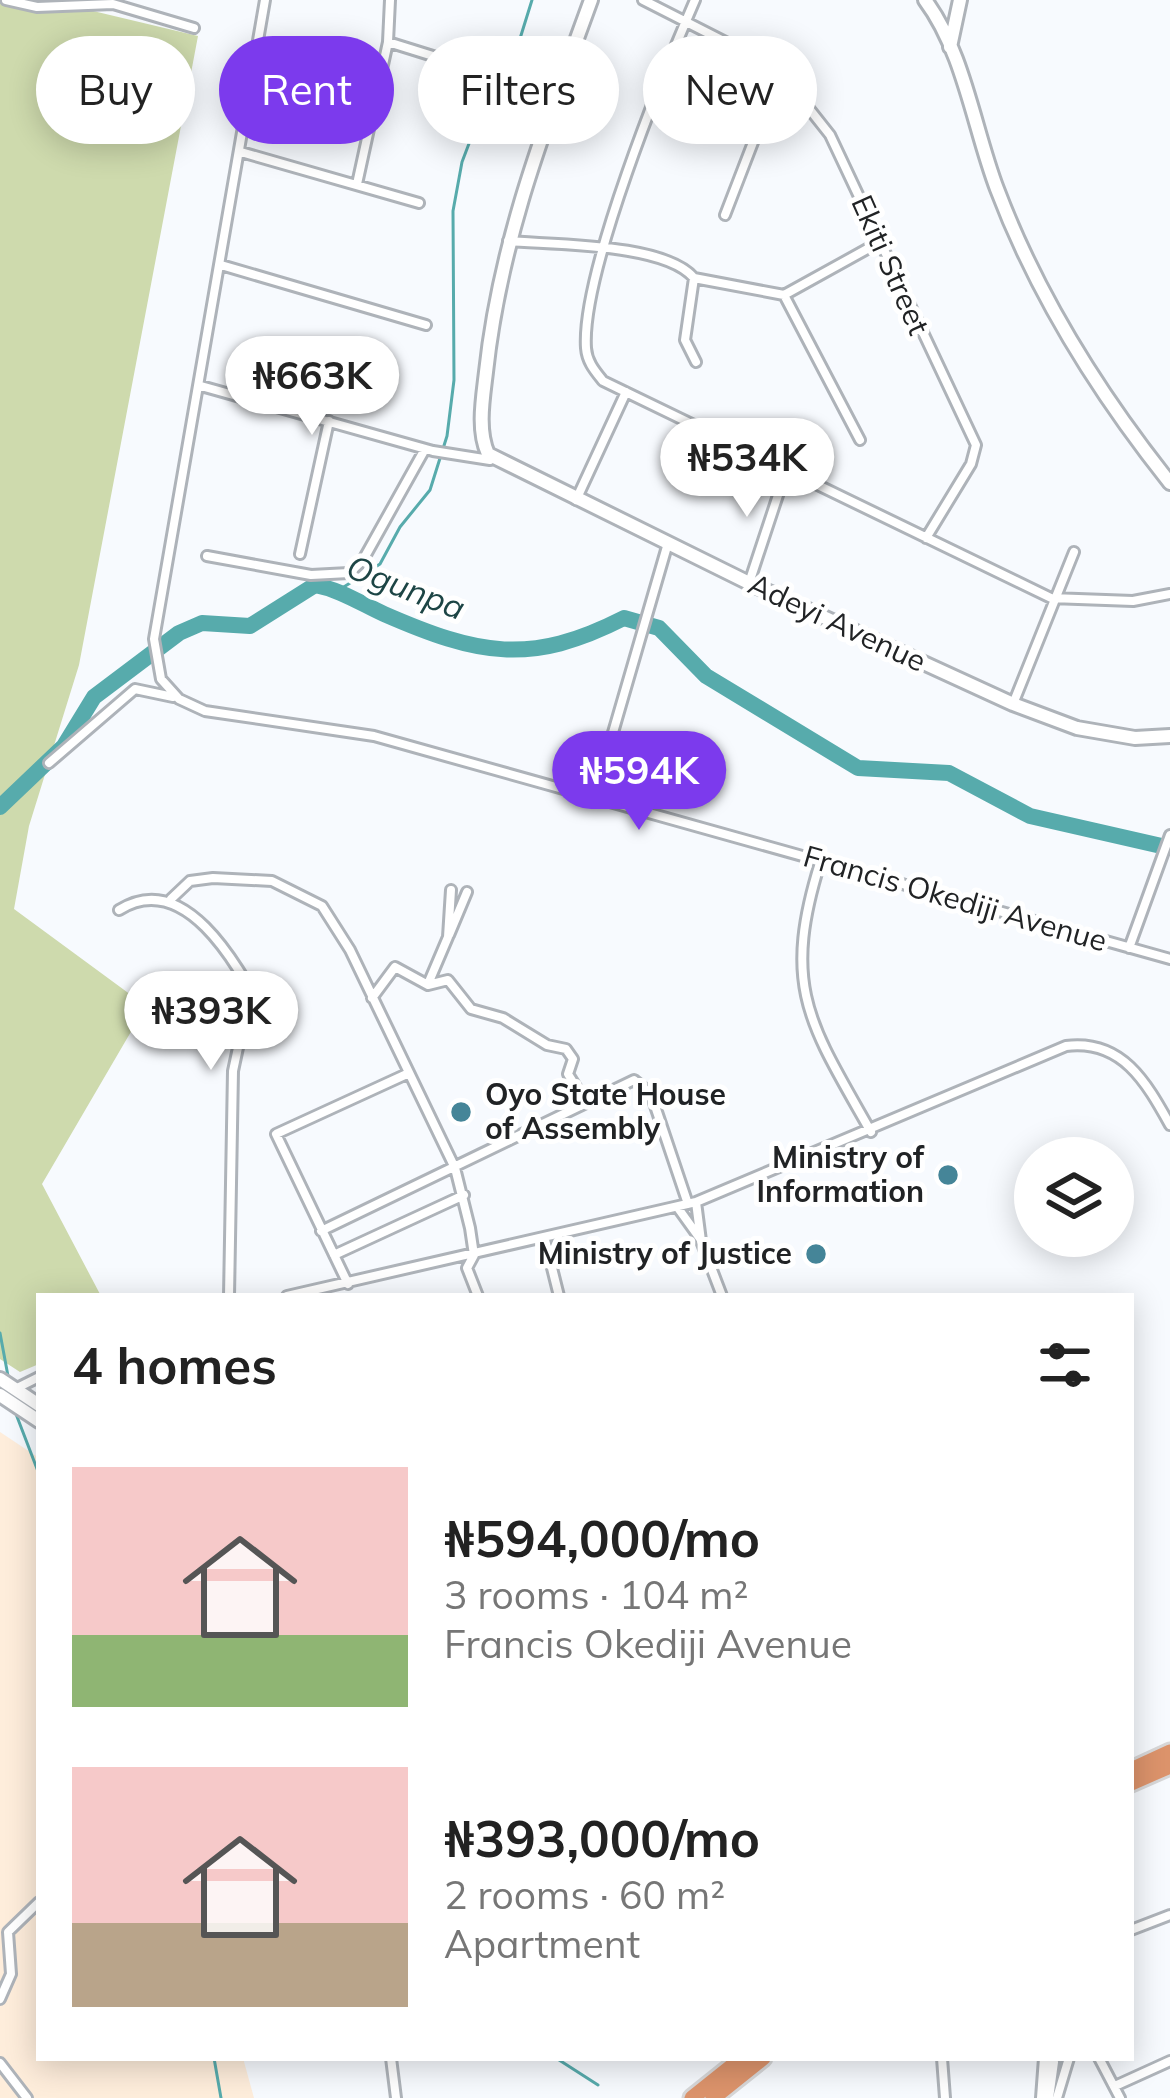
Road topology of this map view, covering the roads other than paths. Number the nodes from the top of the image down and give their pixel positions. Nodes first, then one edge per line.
1 (6, 0) edge
2 (265, 0) edge
3 (390, 0) edge
4 (591, 0) edge
5 (644, 0) edge
6 (695, 0) edge
7 (925, 0) edge
8 (960, 0) edge
9 (687, 19) junction
10 (194, 28) dead end
11 (388, 36) edge
12 (720, 36) edge
13 (950, 48) junction
14 (817, 120) edge
15 (366, 144) edge
16 (752, 144) edge
17 (242, 152) junction
18 (357, 184) junction
19 (418, 203) dead end
20 (724, 215) dead end
21 (506, 241) junction
22 (878, 243) junction
23 (603, 250) junction
24 (221, 265) junction
25 (694, 278) junction
26 (784, 295) junction
27 (426, 325) dead end
28 (696, 362) dead end
29 (201, 386) junction
30 (626, 392) junction
31 (329, 421) junction
32 (860, 440) dead end
33 (429, 450) junction
34 (506, 464) junction
35 (786, 471) junction
36 (1170, 483) edge
37 (576, 500) junction
38 (926, 538) junction
39 (668, 542) junction
40 (1074, 552) dead end
41 (300, 554) dead end
42 (207, 556) dead end
43 (749, 583) junction
44 (1170, 594) edge
45 (1051, 598) junction
46 (179, 699) junction
47 (1013, 704) junction
48 (1170, 736) edge
49 (49, 763) dead end
50 (594, 798) junction
51 (1170, 835) edge
52 (820, 862) junction
53 (452, 890) dead end
54 (467, 892) dead end
55 (171, 899) junction
56 (118, 910) dead end
57 (448, 937) junction
58 (1130, 948) junction
59 (1170, 959) edge
60 (428, 985) junction
61 (372, 998) junction
62 (410, 1073) junction
63 (586, 1103) junction
64 (1170, 1125) edge
65 (871, 1132) junction
66 (454, 1168) junction
67 (464, 1194) junction
68 (687, 1204) junction
69 (321, 1231) junction
70 (545, 1240) junction
71 (701, 1241) junction
72 (334, 1255) junction
73 (474, 1255) junction
74 (348, 1284) junction
75 (229, 1293) edge
76 (302, 1293) edge
77 (477, 1293) edge
78 (558, 1293) edge
79 (721, 1293) edge
80 (36, 1378) edge
81 (9, 1392) edge
82 (36, 1417) edge
83 (1170, 1752) edge
84 (1170, 1766) edge
85 (1134, 1769) edge
86 (1134, 1783) edge
87 (36, 1905) edge
88 (1170, 1915) edge
89 (1134, 1929) edge
90 (0, 1999) edge
91 (392, 2061) edge
92 (758, 2061) edge
93 (942, 2061) edge
94 (1050, 2061) edge
95 (1068, 2061) edge
96 (1101, 2061) edge
97 (1170, 2061) edge
98 (0, 2063) edge
99 (721, 2082) edge
100 (1115, 2086) junction
101 (27, 2098) edge
102 (396, 2098) edge
103 (692, 2098) edge
104 (945, 2098) edge
105 (1044, 2098) edge
106 (1057, 2098) edge
107 (1120, 2098) edge

1 - 10 street
2 - 17 street
3 - 11 street
4 - 21 street
5 - 9 street, Ekiti Street
6 - 9 street
7 - 13 street
8 - 13 street
9 - 12 street, Ekiti Street
9 - 23 street
13 - 36 street
14 - 22 street, Ekiti Street
15 - 18 street
16 - 20 street
17 - 18 street
17 - 24 street
18 - 19 street
21 - 23 street
21 - 34 street
22 - 26 street
22 - 38 street, Ekiti Street
23 - 25 street
23 - 30 street
24 - 27 street
24 - 29 street
25 - 26 street
25 - 28 street
26 - 32 street
29 - 31 street
29 - 46 street
30 - 35 street
30 - 37 street
31 - 33 street
31 - 41 street
33 - 34 street
33 - 42 street
34 - 37 street, Adeyi Avenue
35 - 38 street
35 - 43 street
37 - 39 street, Adeyi Avenue
38 - 45 street
39 - 43 street, Adeyi Avenue
39 - 50 street
40 - 45 street
43 - 47 street, Adeyi Avenue
44 - 45 street
45 - 47 street
46 - 49 street, Francis Okediji Avenue
46 - 50 street, Francis Okediji Avenue
47 - 48 street, Adeyi Avenue
50 - 52 street, Francis Okediji Avenue
51 - 58 street
52 - 58 street, Francis Okediji Avenue
52 - 65 street
53 - 57 street
54 - 57 street
55 - 56 street
55 - 61 street
55 - 75 street
57 - 60 street
58 - 59 street, Francis Okediji Avenue
60 - 61 street
60 - 63 street
61 - 62 street
62 - 66 street
62 - 69 street
63 - 66 street
63 - 68 street
64 - 65 street
65 - 68 street
66 - 67 street
66 - 69 street
67 - 72 street
67 - 73 street
68 - 70 street
68 - 71 street
68 - 71 street
69 - 72 street
70 - 73 street
70 - 78 street
71 - 79 street
72 - 74 street
73 - 74 street
73 - 77 street
74 - 76 street
80 - 81 street
81 - 82 street
83 - 85 highway
84 - 86 highway
87 - 90 street
88 - 89 street
91 - 102 street
92 - 99 highway
93 - 104 street
94 - 105 street
95 - 106 street
96 - 100 street
97 - 100 street
98 - 101 street
99 - 103 highway
100 - 107 street

